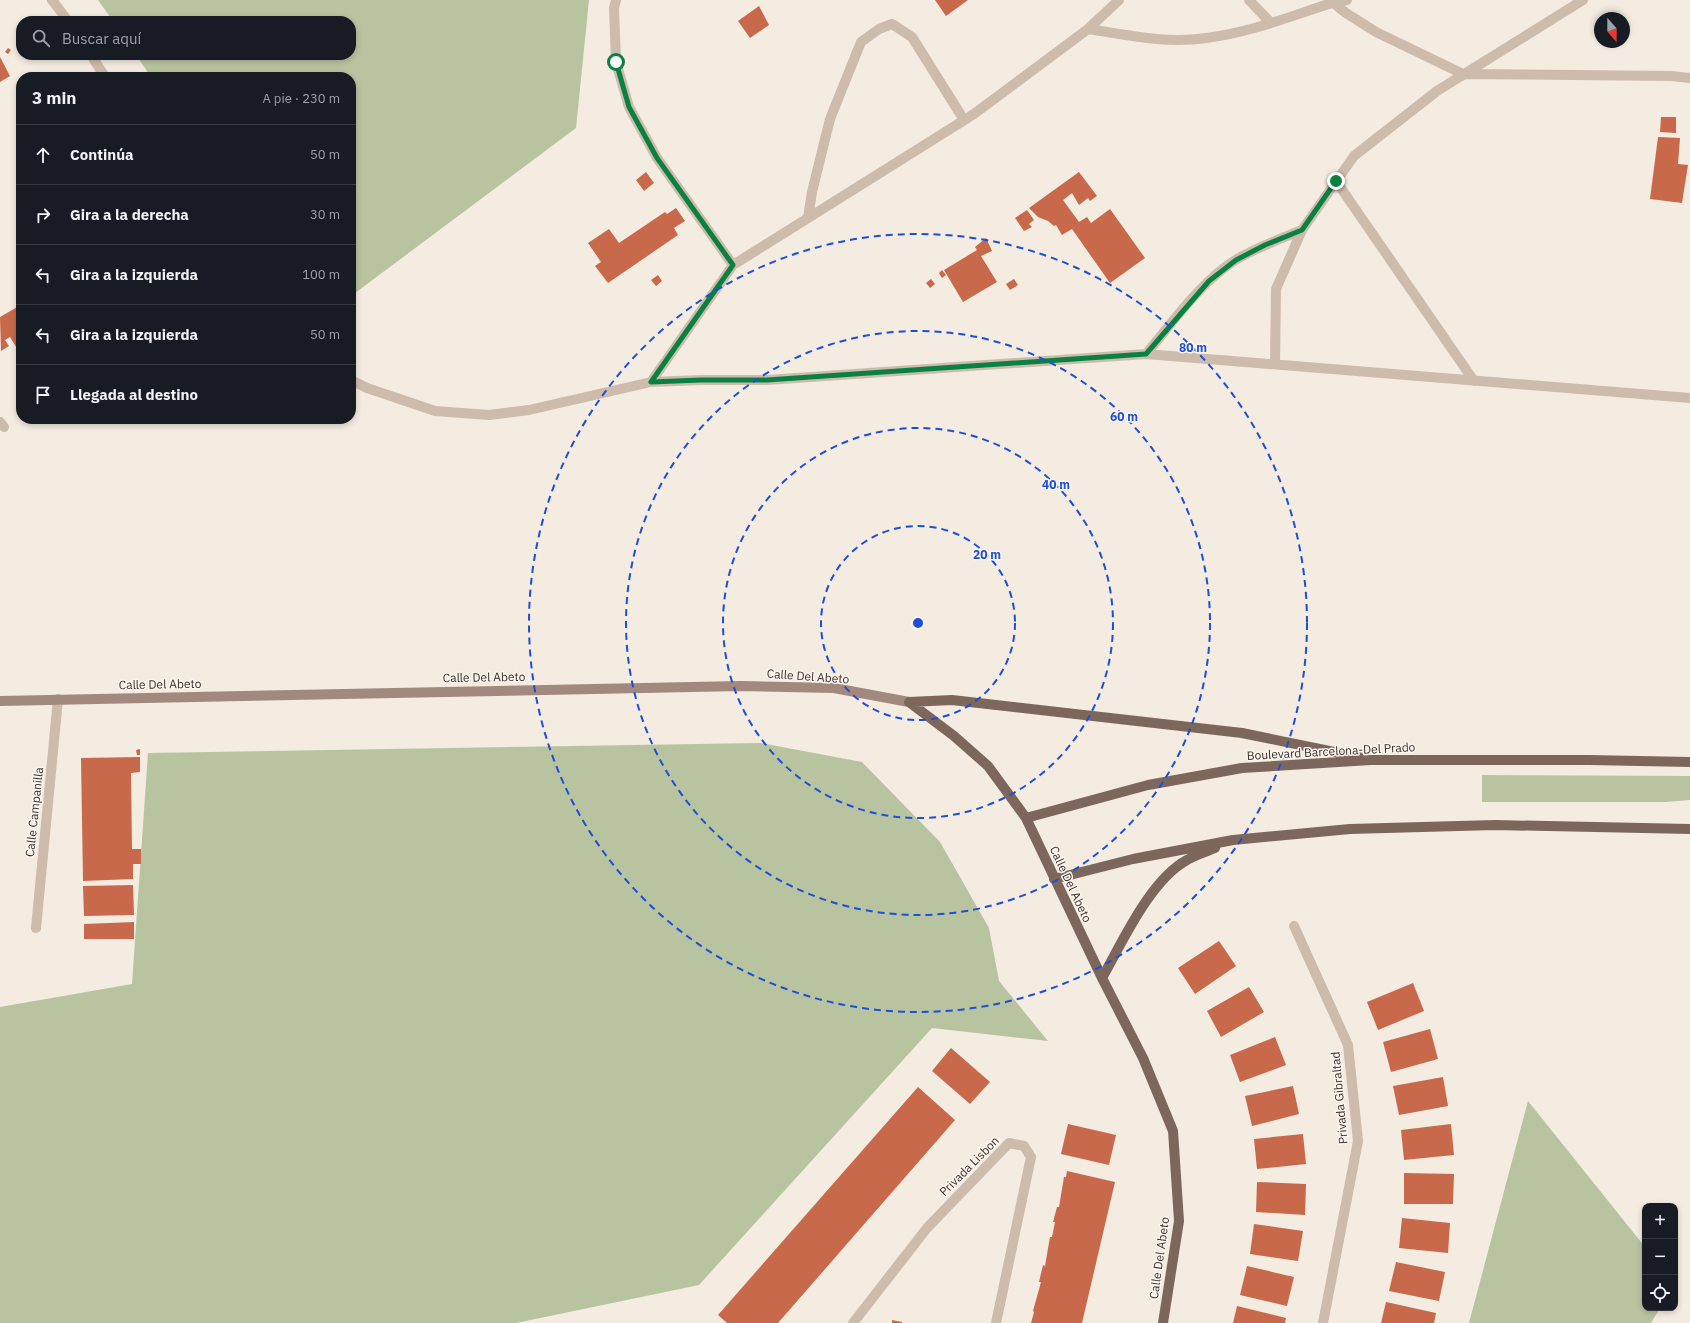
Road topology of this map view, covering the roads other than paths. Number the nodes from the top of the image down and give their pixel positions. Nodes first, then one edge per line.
1 (52, 0) edge
2 (616, 0) edge
3 (1119, 0) edge
4 (1248, 0) edge
5 (1347, 0) edge
6 (1583, 0) edge
7 (1331, 1) edge
8 (64, 16) edge
9 (1270, 22) junction
10 (1088, 30) junction
11 (94, 60) edge
12 (102, 72) edge
13 (1463, 74) junction
14 (1690, 78) edge
15 (964, 120) junction
16 (1336, 181) junction
17 (808, 218) junction
18 (1302, 230) junction
19 (733, 265) junction
20 (1146, 354) junction
21 (1275, 364) junction
22 (1474, 381) junction
23 (356, 382) edge
24 (651, 382) junction
25 (1690, 398) edge
26 (58, 699) junction
27 (0, 701) edge
28 (909, 702) junction
29 (1371, 760) junction
30 (1690, 762) edge
31 (1026, 818) junction
32 (1690, 828) edge
33 (1233, 840) junction
34 (1054, 880) junction
35 (1294, 926) dead end
36 (36, 928) dead end
37 (1102, 978) junction
38 (853, 1323) edge
39 (996, 1323) edge
40 (1163, 1323) edge
41 (1323, 1323) edge

1 - 8 street
2 - 19 street
3 - 10 street
4 - 9 street
5 - 7 street
6 - 13 street
7 - 9 street
7 - 13 street
9 - 10 street
10 - 15 street
11 - 12 street
13 - 14 street
13 - 16 street
15 - 17 street
15 - 17 street
16 - 18 street
16 - 22 street
17 - 19 street
18 - 20 street
18 - 21 street
19 - 24 street
20 - 21 street
20 - 24 street
21 - 22 street
22 - 25 street
23 - 24 street
26 - 27 main road, Calle Del Abeto
26 - 28 main road, Calle Del Abeto
26 - 36 street, Calle Campanilla
28 - 29 main road
28 - 31 main road, Calle Del Abeto
29 - 30 main road, Boulevard Barcelona-Del Prado
29 - 31 main road, Boulevard Barcelona-Del Prado
31 - 34 main road, Calle Del Abeto
32 - 33 main road
33 - 34 main road
33 - 37 main road
34 - 37 main road, Calle Del Abeto
35 - 41 street, Privada Gibraltad
37 - 40 main road, Calle Del Abeto
38 - 39 street, Privada Lisbon

